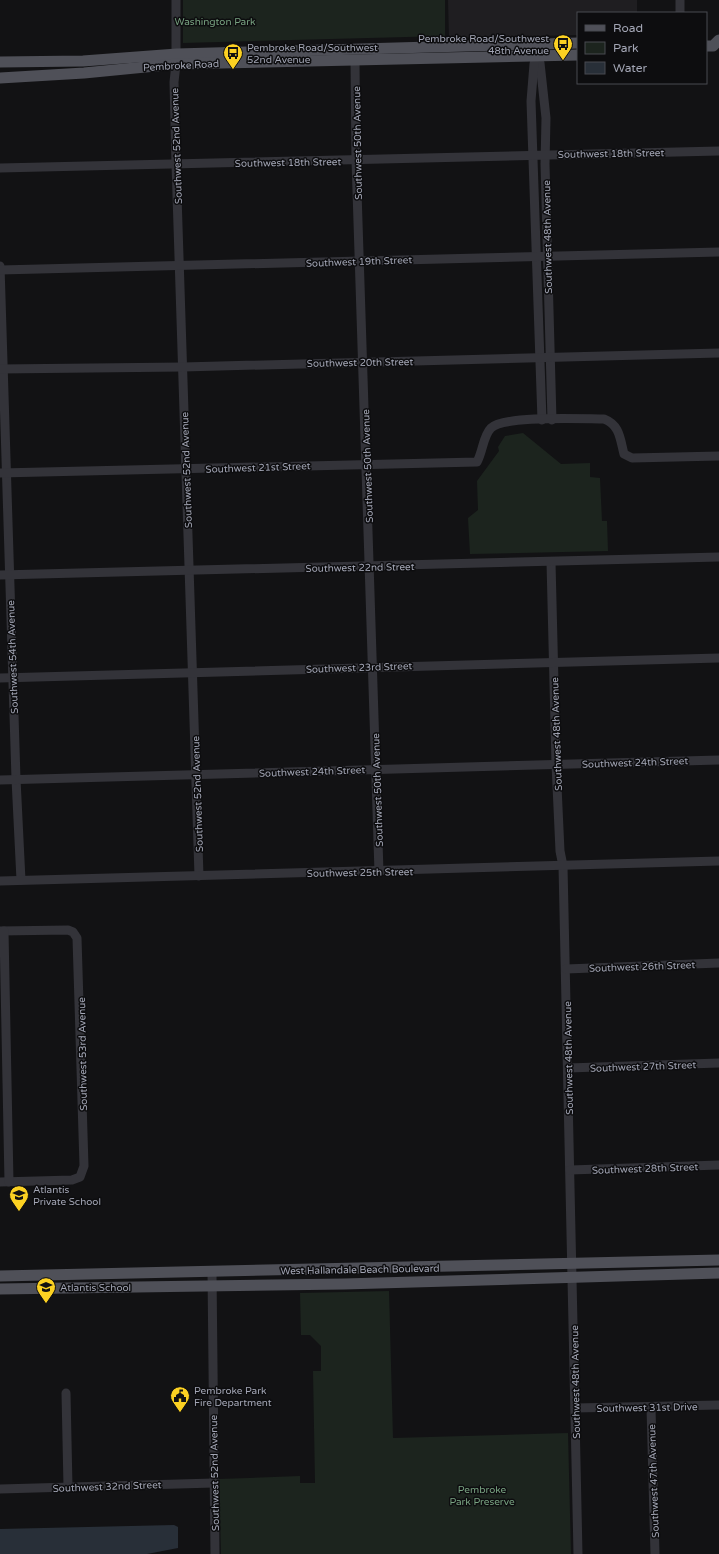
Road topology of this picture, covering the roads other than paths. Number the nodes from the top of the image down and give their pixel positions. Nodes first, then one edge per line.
1 (176, 0) edge
2 (680, 0) edge
3 (680, 12) edge
4 (707, 40) edge
5 (719, 40) edge
6 (577, 43) edge
7 (534, 44) junction
8 (707, 46) edge
9 (432, 47) junction
10 (346, 50) junction
11 (707, 53) edge
12 (719, 53) edge
13 (577, 55) edge
14 (536, 56) junction
15 (176, 59) junction
16 (355, 61) junction
17 (0, 62) edge
18 (48, 62) junction
19 (285, 62) junction
20 (0, 71) edge
21 (0, 78) edge
22 (719, 151) edge
23 (533, 155) junction
24 (547, 155) junction
25 (356, 160) junction
26 (176, 164) junction
27 (0, 168) edge
28 (719, 252) edge
29 (547, 255) junction
30 (537, 256) junction
31 (360, 261) junction
32 (179, 265) junction
33 (0, 266) edge
34 (0, 270) edge
35 (719, 353) edge
36 (539, 358) junction
37 (551, 358) junction
38 (364, 362) junction
39 (183, 367) junction
40 (2, 369) edge
41 (547, 420) junction
42 (719, 456) edge
43 (367, 464) junction
44 (186, 469) junction
45 (3, 472) edge
46 (719, 557) edge
47 (551, 562) junction
48 (370, 566) junction
49 (189, 571) junction
50 (4, 575) edge
51 (719, 658) edge
52 (554, 662) junction
53 (373, 667) junction
54 (192, 673) junction
55 (12, 677) junction
56 (0, 678) edge
57 (719, 760) edge
58 (556, 764) junction
59 (376, 769) junction
60 (196, 774) junction
61 (16, 779) junction
62 (0, 780) edge
63 (719, 861) edge
64 (562, 866) junction
65 (379, 872) junction
66 (199, 876) junction
67 (21, 880) junction
68 (0, 881) edge
69 (2, 931) edge
70 (719, 963) edge
71 (566, 969) junction
72 (719, 1063) edge
73 (568, 1068) junction
74 (719, 1165) edge
75 (570, 1170) junction
76 (5, 1182) edge
77 (719, 1260) edge
78 (572, 1265) junction
79 (719, 1268) edge
80 (322, 1270) junction
81 (212, 1272) junction
82 (719, 1273) edge
83 (696, 1274) junction
84 (0, 1276) edge
85 (573, 1276) junction
86 (344, 1284) junction
87 (212, 1285) junction
88 (0, 1289) edge
89 (66, 1393) dead end
90 (719, 1405) edge
91 (575, 1408) junction
92 (651, 1408) junction
93 (214, 1483) junction
94 (68, 1488) junction
95 (0, 1489) edge
96 (215, 1554) edge
97 (578, 1554) edge
98 (655, 1554) edge

1 - 15 street, Southwest 52nd Avenue
2 - 3 street
4 - 5 main road
5 - 8 main road
6 - 7 main road, Pembroke Road
7 - 9 main road, Pembroke Road
7 - 14 street, Southwest 48th Avenue
9 - 10 main road, Pembroke Road
9 - 16 main road
10 - 15 main road, Pembroke Road
10 - 19 main road
11 - 12 main road
13 - 14 main road, Pembroke Road
14 - 16 main road, Pembroke Road
14 - 23 street, Southwest 48th Avenue
14 - 24 street, Southwest 48th Avenue
15 - 18 main road, Pembroke Road
15 - 19 main road, Pembroke Road
15 - 21 main road, Pembroke Road
15 - 26 street, Southwest 52nd Avenue
16 - 19 main road, Pembroke Road
16 - 25 street, Southwest 50th Avenue
17 - 18 main road, Pembroke Road
18 - 20 main road
22 - 24 street, Southwest 18th Street
23 - 24 street, Southwest 18th Street
23 - 25 street, Southwest 18th Street
23 - 30 street, Southwest 48th Avenue
24 - 29 street, Southwest 48th Avenue
25 - 26 street, Southwest 18th Street
25 - 31 street, Southwest 50th Avenue
26 - 27 street, Southwest 18th Street
26 - 32 street, Southwest 52nd Avenue
28 - 29 street, Southwest 19th Street
29 - 30 street, Southwest 19th Street
29 - 37 street, Southwest 48th Avenue
30 - 31 street, Southwest 19th Street
30 - 36 street, Southwest 48th Avenue
31 - 32 street, Southwest 19th Street
31 - 38 street, Southwest 50th Avenue
32 - 34 street, Southwest 19th Street
32 - 39 street, Southwest 52nd Avenue
33 - 34 street, Southwest 54th Avenue
34 - 40 street, Southwest 54th Avenue
35 - 37 street, Southwest 20th Street
36 - 37 street, Southwest 20th Street
36 - 38 street, Southwest 20th Street
36 - 41 street, Southwest 48th Avenue
37 - 41 street, Southwest 48th Avenue
38 - 39 street, Southwest 20th Street
38 - 43 street, Southwest 50th Avenue
39 - 40 street, Southwest 20th Street
39 - 44 street, Southwest 52nd Avenue
40 - 45 street, Southwest 54th Avenue
41 - 42 street
41 - 43 street, Southwest 21st Street
43 - 44 street, Southwest 21st Street
43 - 48 street, Southwest 50th Avenue
44 - 45 street, Southwest 21st Street
44 - 49 street, Southwest 52nd Avenue
45 - 50 street, Southwest 54th Avenue
46 - 47 street, Southwest 22nd Street
47 - 48 street, Southwest 22nd Street
47 - 52 street, Southwest 48th Avenue
48 - 49 street, Southwest 22nd Street
48 - 53 street, Southwest 50th Avenue
49 - 50 street, Southwest 22nd Street
49 - 54 street, Southwest 52nd Avenue
50 - 55 street, Southwest 54th Avenue
51 - 52 street, Southwest 23rd Street
52 - 53 street, Southwest 23rd Street
52 - 58 street, Southwest 48th Avenue
53 - 54 street, Southwest 23rd Street
53 - 59 street, Southwest 50th Avenue
54 - 55 street, Southwest 23rd Street
54 - 60 street, Southwest 52nd Avenue
55 - 56 street, Southwest 23rd Street
55 - 61 street, Southwest 54th Avenue
57 - 58 street, Southwest 24th Street
58 - 59 street, Southwest 24th Street
58 - 64 street, Southwest 48th Avenue
59 - 60 street, Southwest 24th Street
59 - 65 street, Southwest 50th Avenue
60 - 61 street, Southwest 24th Street
60 - 66 street, Southwest 52nd Avenue
61 - 62 street, Southwest 24th Street
61 - 67 street, Southwest 54th Avenue
63 - 64 street, Southwest 25th Street
64 - 65 street, Southwest 25th Street
64 - 71 street, Southwest 48th Avenue
65 - 66 street, Southwest 25th Street
66 - 67 street, Southwest 25th Street
67 - 68 street, Southwest 25th Street
69 - 76 street
69 - 76 street, Southwest 53rd Avenue
70 - 71 street, Southwest 26th Street
71 - 73 street, Southwest 48th Avenue
72 - 73 street, Southwest 27th Street
73 - 75 street, Southwest 48th Avenue
74 - 75 street, Southwest 28th Street
75 - 78 street, Southwest 48th Avenue
77 - 78 main road, West Hallandale Beach Boulevard
78 - 80 main road, West Hallandale Beach Boulevard
78 - 85 street, Southwest 48th Avenue
79 - 83 main road
80 - 81 main road, West Hallandale Beach Boulevard
80 - 86 main road
81 - 84 main road, West Hallandale Beach Boulevard
81 - 87 street, Southwest 52nd Avenue
82 - 83 main road, West Hallandale Beach Boulevard
83 - 85 main road, West Hallandale Beach Boulevard
85 - 86 main road, West Hallandale Beach Boulevard
85 - 91 street, Southwest 48th Avenue
86 - 87 main road, West Hallandale Beach Boulevard
87 - 88 main road, West Hallandale Beach Boulevard
87 - 93 street, Southwest 52nd Avenue
89 - 94 street
90 - 92 street, Southwest 31st Drive
91 - 92 street, Southwest 31st Drive
91 - 97 street, Southwest 48th Avenue
92 - 98 street, Southwest 47th Avenue
93 - 94 street, Southwest 32nd Street
93 - 96 street, Southwest 52nd Avenue
94 - 95 street, Southwest 32nd Street

